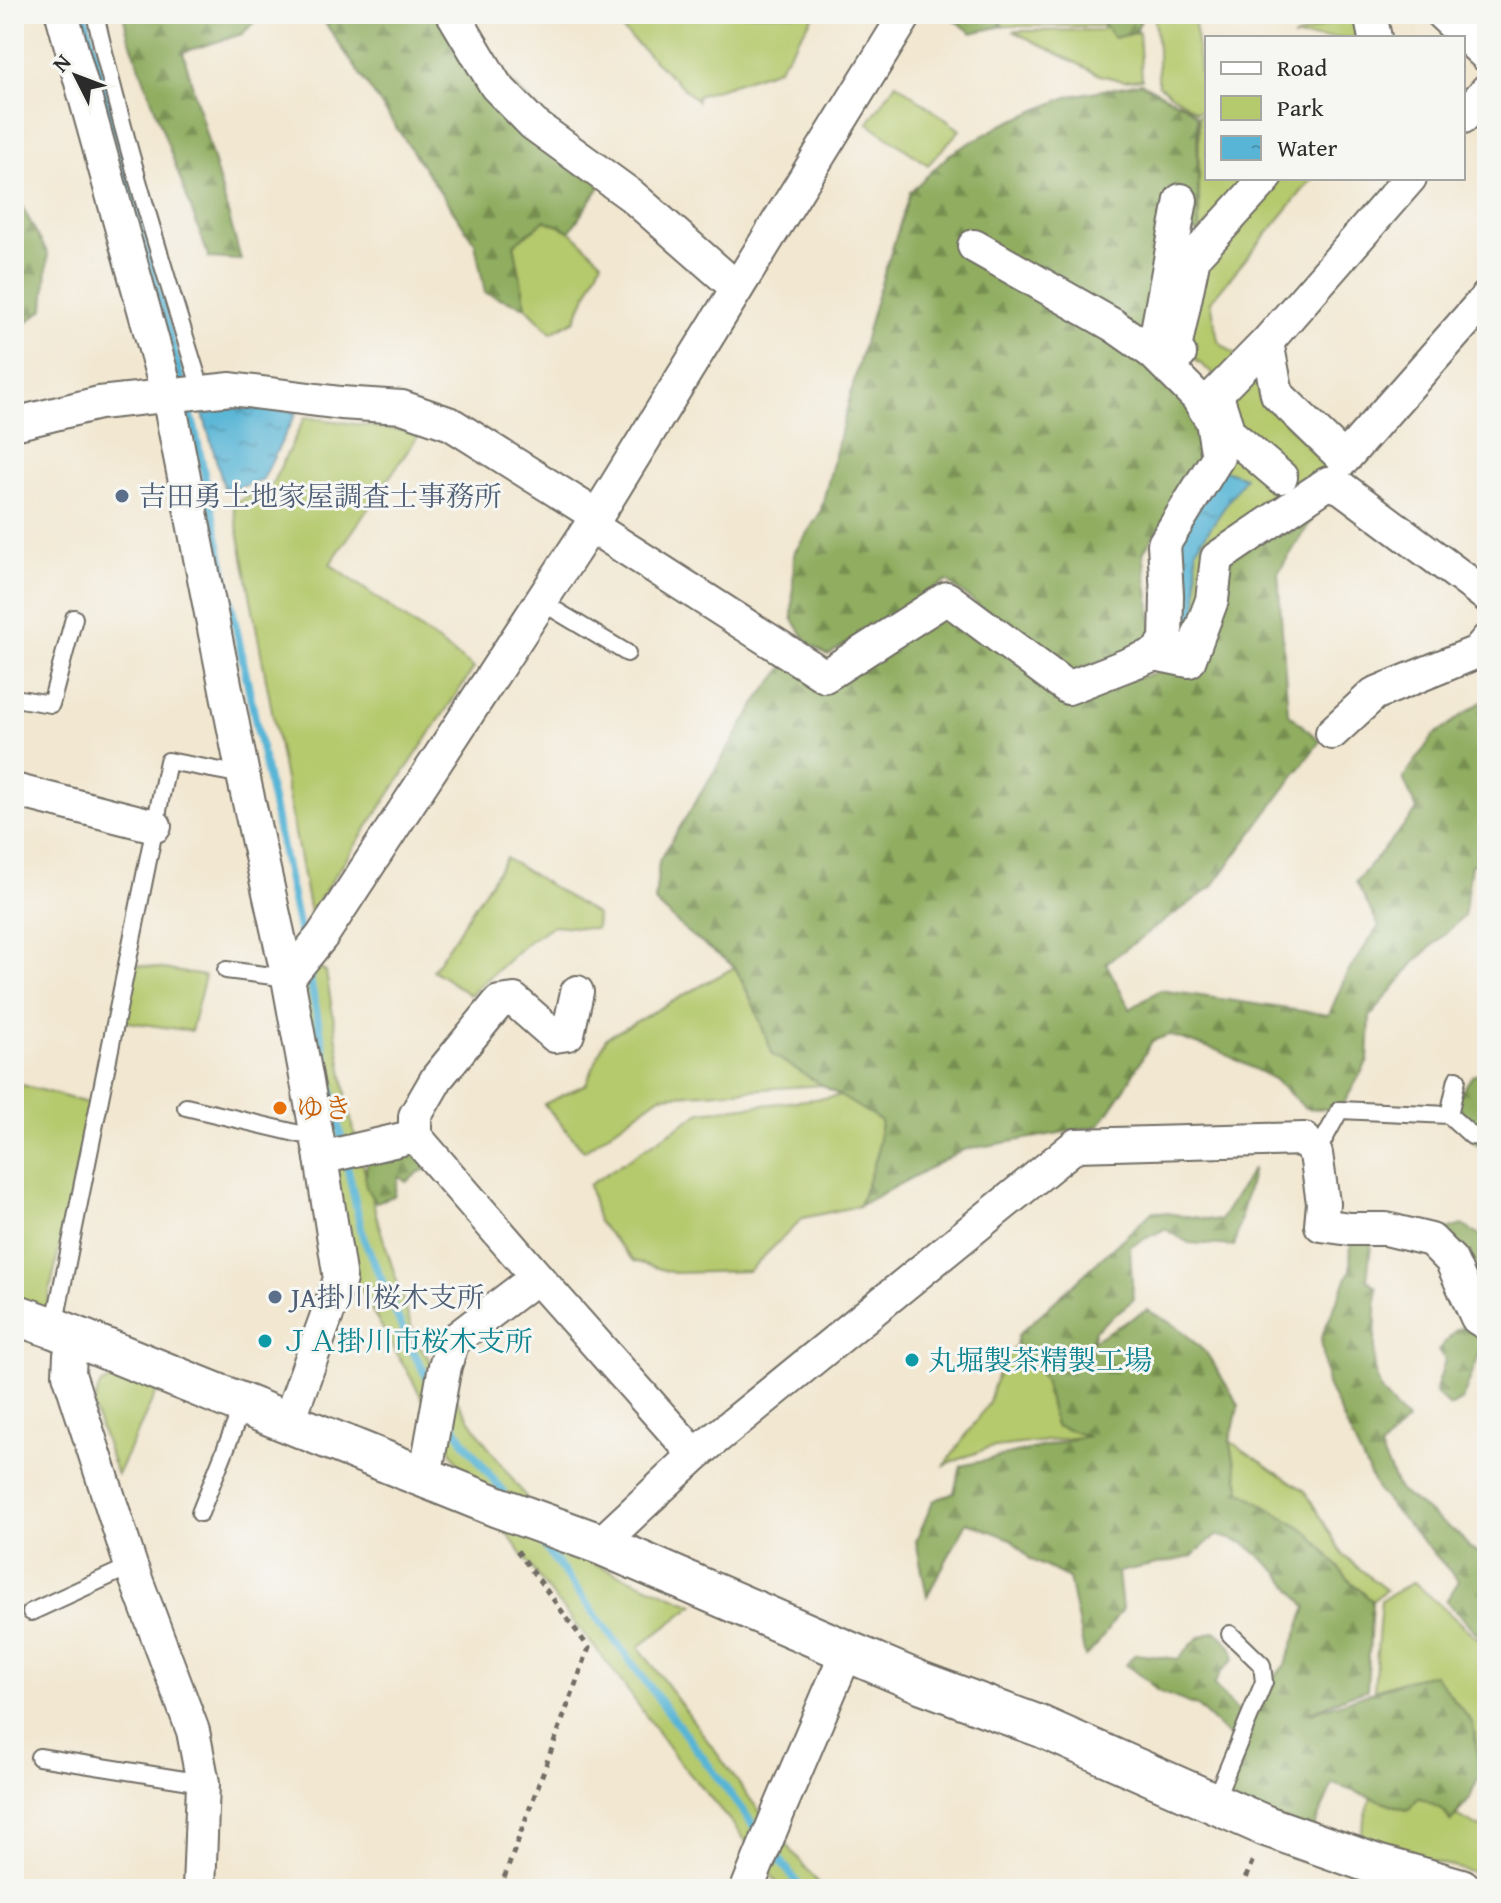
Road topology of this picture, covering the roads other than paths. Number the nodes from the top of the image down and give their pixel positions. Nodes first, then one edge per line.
1 (62, 14) edge
2 (95, 14) edge
3 (453, 14) edge
4 (906, 14) edge
5 (1370, 14) edge
6 (1442, 14) edge
7 (1375, 36) edge
8 (1487, 56) edge
9 (1487, 90) edge
10 (1465, 115) edge
11 (1264, 180) edge
12 (1408, 180) edge
13 (1181, 200) dead end
14 (974, 246) dead end
15 (737, 288) junction
16 (1481, 316) edge
17 (1267, 342) junction
18 (1153, 353) junction
19 (182, 394) junction
20 (1216, 394) junction
21 (14, 424) edge
22 (1281, 477) dead end
23 (594, 521) junction
24 (1487, 596) edge
25 (540, 601) junction
26 (74, 618) dead end
27 (1487, 640) edge
28 (627, 653) dead end
29 (1155, 654) junction
30 (14, 698) edge
31 (1332, 733) dead end
32 (243, 775) junction
33 (14, 790) edge
34 (155, 826) junction
35 (226, 970) dead end
36 (288, 978) junction
37 (577, 992) dead end
38 (1457, 1079) dead end
39 (186, 1107) dead end
40 (1449, 1115) junction
41 (415, 1136) junction
42 (1487, 1138) edge
43 (321, 1151) junction
44 (1316, 1154) junction
45 (537, 1277) junction
46 (14, 1314) edge
47 (1487, 1324) edge
48 (65, 1333) junction
49 (243, 1405) junction
50 (288, 1423) junction
51 (695, 1455) junction
52 (425, 1477) junction
53 (200, 1513) dead end
54 (600, 1544) junction
55 (131, 1566) junction
56 (31, 1612) dead end
57 (1230, 1634) dead end
58 (847, 1651) junction
59 (39, 1757) dead end
60 (203, 1783) junction
61 (1213, 1804) junction
62 (199, 1889) edge
63 (747, 1889) edge
64 (1461, 1889) edge

1 - 19 street
2 - 19 lane
3 - 15 street
4 - 15 street
5 - 7 street
6 - 8 street
9 - 10 street
11 - 20 street
12 - 17 street
13 - 18 street
14 - 18 street
15 - 23 street
16 - 17 street
17 - 20 street
18 - 29 street
19 - 21 street
19 - 23 street
19 - 32 street
20 - 22 street
23 - 25 street
23 - 29 street
24 - 29 street
25 - 28 lane
25 - 36 street
26 - 30 lane
27 - 31 street
32 - 34 lane
32 - 36 street
33 - 34 street
34 - 48 lane
35 - 36 lane
36 - 43 street
37 - 41 street
38 - 40 lane
39 - 43 lane
40 - 42 lane
40 - 44 lane
41 - 43 street
41 - 45 street
43 - 50 street
44 - 47 street
44 - 51 street
45 - 51 street
45 - 52 street
46 - 48 street
48 - 49 street
48 - 55 street
49 - 50 street
49 - 53 lane
50 - 52 street
51 - 54 street
52 - 54 street
54 - 58 street
55 - 56 lane
55 - 60 street
57 - 61 lane
58 - 61 street
58 - 63 street
59 - 60 lane
60 - 62 street
61 - 64 street

